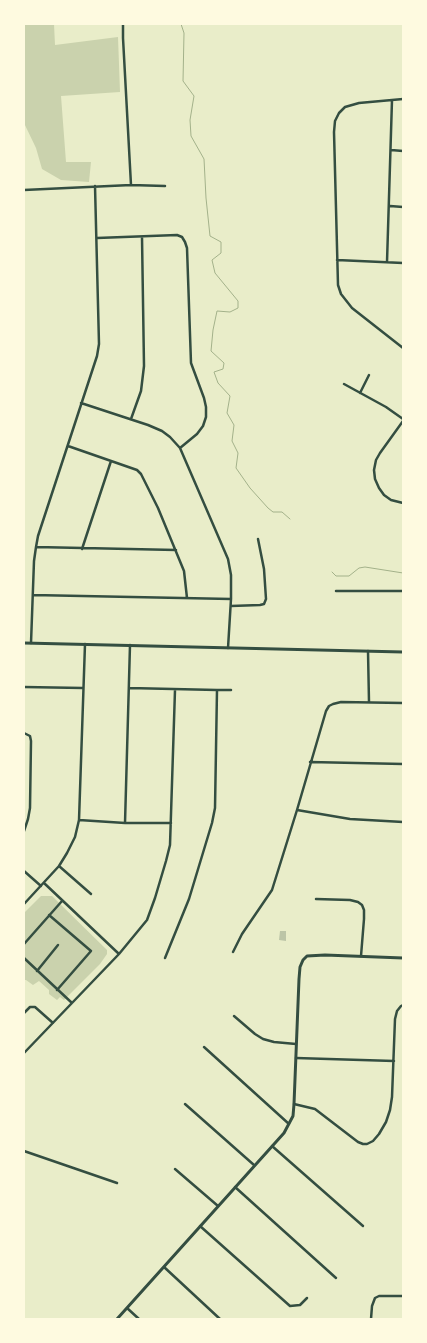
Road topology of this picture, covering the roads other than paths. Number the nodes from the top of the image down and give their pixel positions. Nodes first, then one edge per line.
1 (123, 24) edge
2 (403, 99) edge
3 (392, 100) junction
4 (391, 150) junction
5 (403, 151) edge
6 (131, 185) junction
7 (95, 186) junction
8 (165, 186) dead end
9 (24, 190) edge
10 (390, 206) junction
11 (403, 207) edge
12 (97, 238) junction
13 (142, 238) junction
14 (337, 260) junction
15 (387, 262) junction
16 (403, 263) edge
17 (403, 348) edge
18 (369, 375) dead end
19 (344, 384) dead end
20 (360, 394) junction
21 (82, 403) junction
22 (131, 419) junction
23 (403, 420) edge
24 (68, 446) junction
25 (180, 448) junction
26 (111, 461) junction
27 (403, 503) edge
28 (258, 539) dead end
29 (36, 547) junction
30 (82, 548) junction
31 (176, 550) junction
32 (336, 591) dead end
33 (403, 591) edge
34 (32, 596) junction
35 (187, 598) junction
36 (231, 600) junction
37 (231, 606) junction
38 (24, 643) edge
39 (31, 643) junction
40 (85, 644) junction
41 (130, 645) junction
42 (228, 648) junction
43 (368, 651) junction
44 (403, 652) edge
45 (24, 687) edge
46 (83, 688) junction
47 (129, 688) junction
48 (175, 690) junction
49 (216, 690) junction
50 (232, 690) dead end
51 (369, 702) junction
52 (403, 703) edge
53 (24, 733) edge
54 (310, 762) junction
55 (403, 764) edge
56 (297, 810) junction
57 (79, 820) junction
58 (403, 822) edge
59 (125, 823) junction
60 (171, 823) junction
61 (24, 831) edge
62 (59, 866) junction
63 (24, 871) edge
64 (44, 883) junction
65 (41, 886) junction
66 (91, 894) dead end
67 (316, 899) dead end
68 (62, 901) junction
69 (24, 904) edge
70 (49, 914) junction
71 (24, 944) edge
72 (58, 945) dead end
73 (233, 952) dead end
74 (119, 954) junction
75 (361, 956) junction
76 (24, 958) edge
77 (165, 958) dead end
78 (403, 958) edge
79 (37, 971) junction
80 (58, 990) junction
81 (72, 1003) junction
82 (403, 1005) edge
83 (24, 1013) edge
84 (234, 1016) dead end
85 (53, 1023) junction
86 (296, 1044) junction
87 (204, 1047) dead end
88 (24, 1053) edge
89 (296, 1058) junction
90 (394, 1061) junction
91 (185, 1104) dead end
92 (294, 1104) junction
93 (289, 1124) junction
94 (272, 1146) junction
95 (24, 1151) edge
96 (254, 1165) junction
97 (175, 1169) dead end
98 (117, 1183) dead end
99 (235, 1186) junction
100 (218, 1206) junction
101 (200, 1226) junction
102 (363, 1226) dead end
103 (164, 1267) junction
104 (336, 1278) dead end
105 (403, 1296) edge
106 (307, 1298) dead end
107 (127, 1308) junction
108 (117, 1319) edge
109 (139, 1319) edge
110 (220, 1319) edge
111 (371, 1319) edge

1 - 6 street
2 - 3 street
3 - 4 street
3 - 14 street
4 - 5 street
4 - 10 street
6 - 7 street
6 - 8 street
7 - 9 street
7 - 12 street
10 - 11 street
10 - 15 street
12 - 13 street
12 - 21 street
13 - 22 street
13 - 25 street
14 - 15 street
14 - 17 street
15 - 16 street
18 - 20 street
19 - 20 street
20 - 23 street
21 - 22 street
21 - 24 street
22 - 25 street
23 - 27 street
24 - 26 street
24 - 29 street
25 - 36 street
26 - 30 street
26 - 31 street
28 - 37 street
29 - 30 street
29 - 34 street
30 - 31 street
31 - 35 street
32 - 33 street
34 - 35 street
34 - 39 street
35 - 36 street
36 - 37 street
37 - 42 street
38 - 39 street
39 - 40 street
40 - 41 street
40 - 46 street
41 - 42 street
41 - 47 street
42 - 43 street
43 - 44 street
43 - 51 street
45 - 46 street
46 - 57 street
47 - 48 street
47 - 59 street
48 - 49 street
48 - 60 street
49 - 50 street
49 - 77 street
51 - 52 street
51 - 54 street
53 - 61 street
54 - 55 street
54 - 56 street
56 - 58 street
56 - 73 street
57 - 59 street
57 - 62 street
59 - 60 street
60 - 74 street
62 - 64 street
62 - 66 street
63 - 65 street
64 - 65 street
64 - 68 street
65 - 69 street
67 - 75 street
68 - 70 street
68 - 74 street
70 - 71 street
70 - 80 street
72 - 79 street
74 - 81 street
75 - 78 street
75 - 86 street
76 - 79 street
79 - 80 street
80 - 81 street
81 - 85 street
82 - 90 street
83 - 85 street
84 - 86 street
85 - 88 street
86 - 89 street
87 - 93 street
89 - 90 street
89 - 92 street
90 - 92 street
91 - 96 street
92 - 93 street
93 - 94 street
94 - 96 street
94 - 102 street
95 - 98 street
96 - 99 street
97 - 100 street
99 - 100 street
99 - 104 street
100 - 101 street
101 - 103 street
101 - 106 street
103 - 107 street
103 - 110 street
105 - 111 street
107 - 108 street
107 - 109 street

